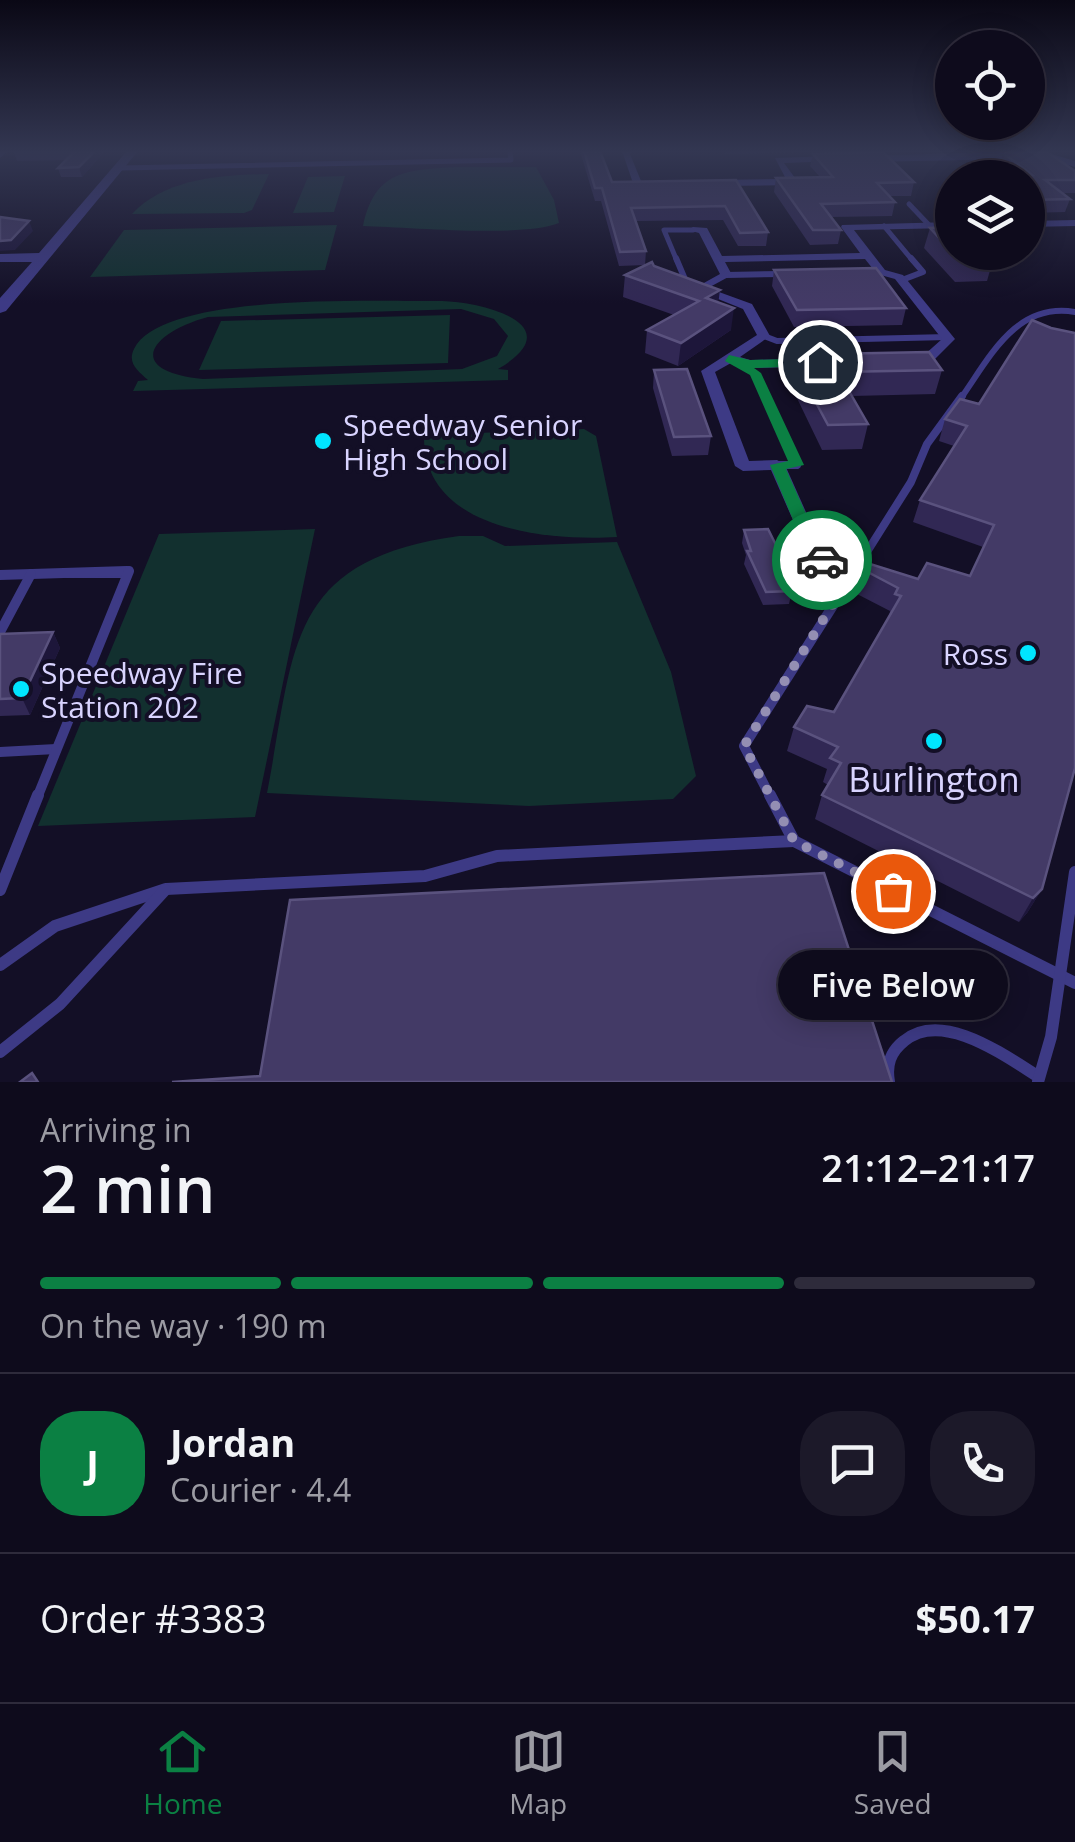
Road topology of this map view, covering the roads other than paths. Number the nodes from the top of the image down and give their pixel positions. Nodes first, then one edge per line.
1 (90, 201) edge
2 (909, 204) dead end
3 (1075, 223) edge
4 (1045, 224) edge
5 (884, 226) junction
6 (929, 226) junction
7 (935, 226) edge
8 (693, 230) joint
9 (870, 256) junction
10 (43, 257) junction
11 (0, 258) edge
12 (718, 258) junction
13 (862, 272) edge
14 (881, 272) junction
15 (784, 274) edge
16 (726, 275) junction
17 (902, 280) junction
18 (699, 288) junction
19 (0, 308) edge
20 (1075, 312) edge
21 (764, 336) junction
22 (948, 337) junction
23 (729, 358) junction
24 (886, 360) edge
25 (867, 361) edge
26 (777, 465) junction
27 (817, 558) joint
28 (853, 572) junction
29 (31, 574) junction
30 (0, 575) edge
31 (0, 632) edge
32 (56, 749) junction
33 (0, 752) edge
34 (794, 841) junction
35 (1075, 872) edge
36 (166, 889) junction
37 (0, 890) edge
38 (0, 965) edge
39 (1058, 976) junction
40 (1075, 984) edge
41 (0, 1052) edge
42 (1038, 1080) edge
43 (889, 1082) edge

1 - 10 street
2 - 6 lane
3 - 4 street
5 - 6 street
5 - 9 street
5 - 17 lane
6 - 7 street
8 - 12 street
8 - 18 lane
9 - 12 street
9 - 14 street
10 - 11 street
10 - 19 street
12 - 16 street
13 - 14 lane
14 - 17 street
15 - 16 lane
16 - 18 street
17 - 22 street
18 - 21 street
20 - 28 lane
21 - 22 lane
21 - 23 street
22 - 24 street
23 - 25 street
23 - 26 lane
23 - 26 street
26 - 27 street
27 - 28 lane
28 - 34 lane
29 - 30 lane
29 - 31 lane
29 - 32 lane
32 - 33 lane
32 - 37 lane
34 - 36 lane
34 - 39 lane
35 - 39 lane
36 - 38 lane
36 - 41 lane
39 - 40 lane
39 - 42 lane
42 - 43 lane

